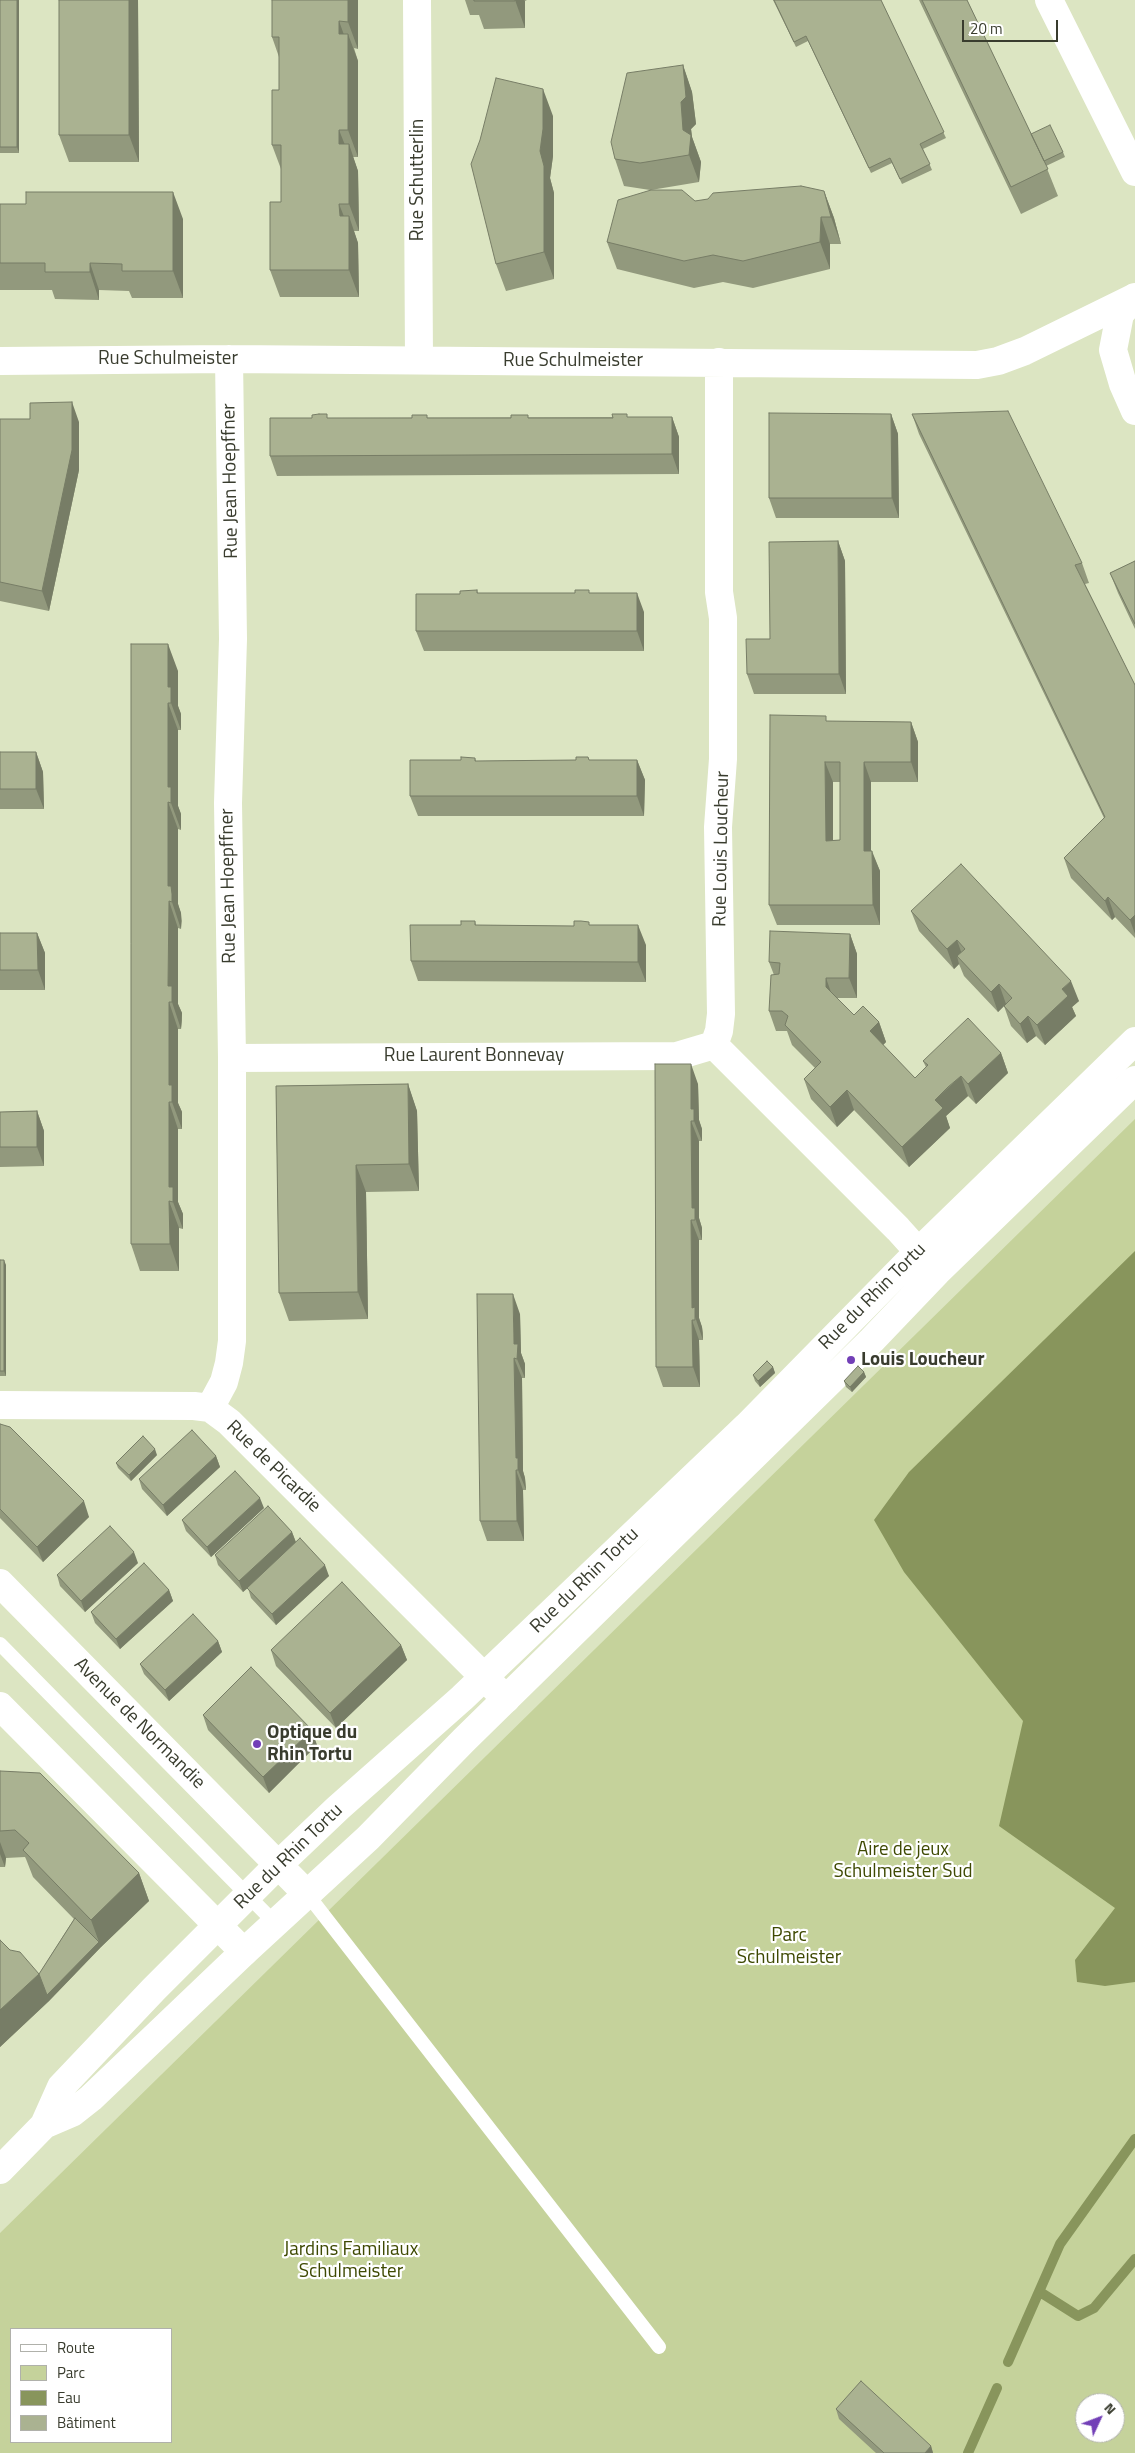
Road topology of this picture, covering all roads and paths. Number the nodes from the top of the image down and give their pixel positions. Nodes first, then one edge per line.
1 (417, 0) edge
2 (1049, 0) edge
3 (1135, 172) edge
4 (1133, 298) edge
5 (229, 359) junction
6 (419, 360) junction
7 (0, 361) edge
8 (719, 362) junction
9 (1135, 411) edge
10 (1135, 1041) edge
11 (714, 1045) junction
12 (232, 1058) junction
13 (1135, 1080) edge
14 (919, 1251) junction
15 (937, 1272) junction
16 (0, 1405) edge
17 (210, 1408) junction
18 (0, 1584) edge
19 (0, 1644) edge
20 (484, 1676) junction
21 (506, 1699) junction
22 (0, 1706) edge
23 (278, 1865) junction
24 (308, 1895) junction
25 (248, 1896) junction
26 (275, 1923) junction
27 (218, 1925) junction
28 (244, 1952) junction
29 (44, 2125) junction
30 (0, 2170) edge
31 (659, 2347) dead end

1 - 6 street, Rue Schutterlin
2 - 3 street
4 - 8 street, Rue Schulmeister
4 - 9 street
5 - 6 street, Rue Schulmeister
5 - 7 street, Rue Schulmeister
5 - 12 street, Rue Jean Hoepffner
6 - 8 street, Rue Schulmeister
8 - 11 street, Rue Louis Loucheur
10 - 14 street, Rue du Rhin Tortu
11 - 12 street, Rue Laurent Bonnevay
11 - 14 street
12 - 17 street, Rue Jean Hoepffner
13 - 15 street, Rue du Rhin Tortu
14 - 15 street
14 - 20 street, Rue du Rhin Tortu
15 - 21 street, Rue du Rhin Tortu
16 - 17 street, Rue de Picardie
17 - 20 street, Rue de Picardie
18 - 23 street, Avenue de Normandie
19 - 25 lane
20 - 21 street, Rue de Picardie
20 - 23 street, Rue du Rhin Tortu
21 - 24 street, Rue du Rhin Tortu
22 - 27 street
23 - 24 street, Avenue de Normandie
23 - 25 street, Rue du Rhin Tortu
24 - 26 street, Rue du Rhin Tortu
24 - 31 lane
25 - 26 lane
25 - 27 street, Rue du Rhin Tortu
26 - 28 street, Rue du Rhin Tortu
27 - 28 street
27 - 29 street, Rue du Rhin Tortu
28 - 29 street, Rue du Rhin Tortu
29 - 30 street, Rue du Rhin Tortu

